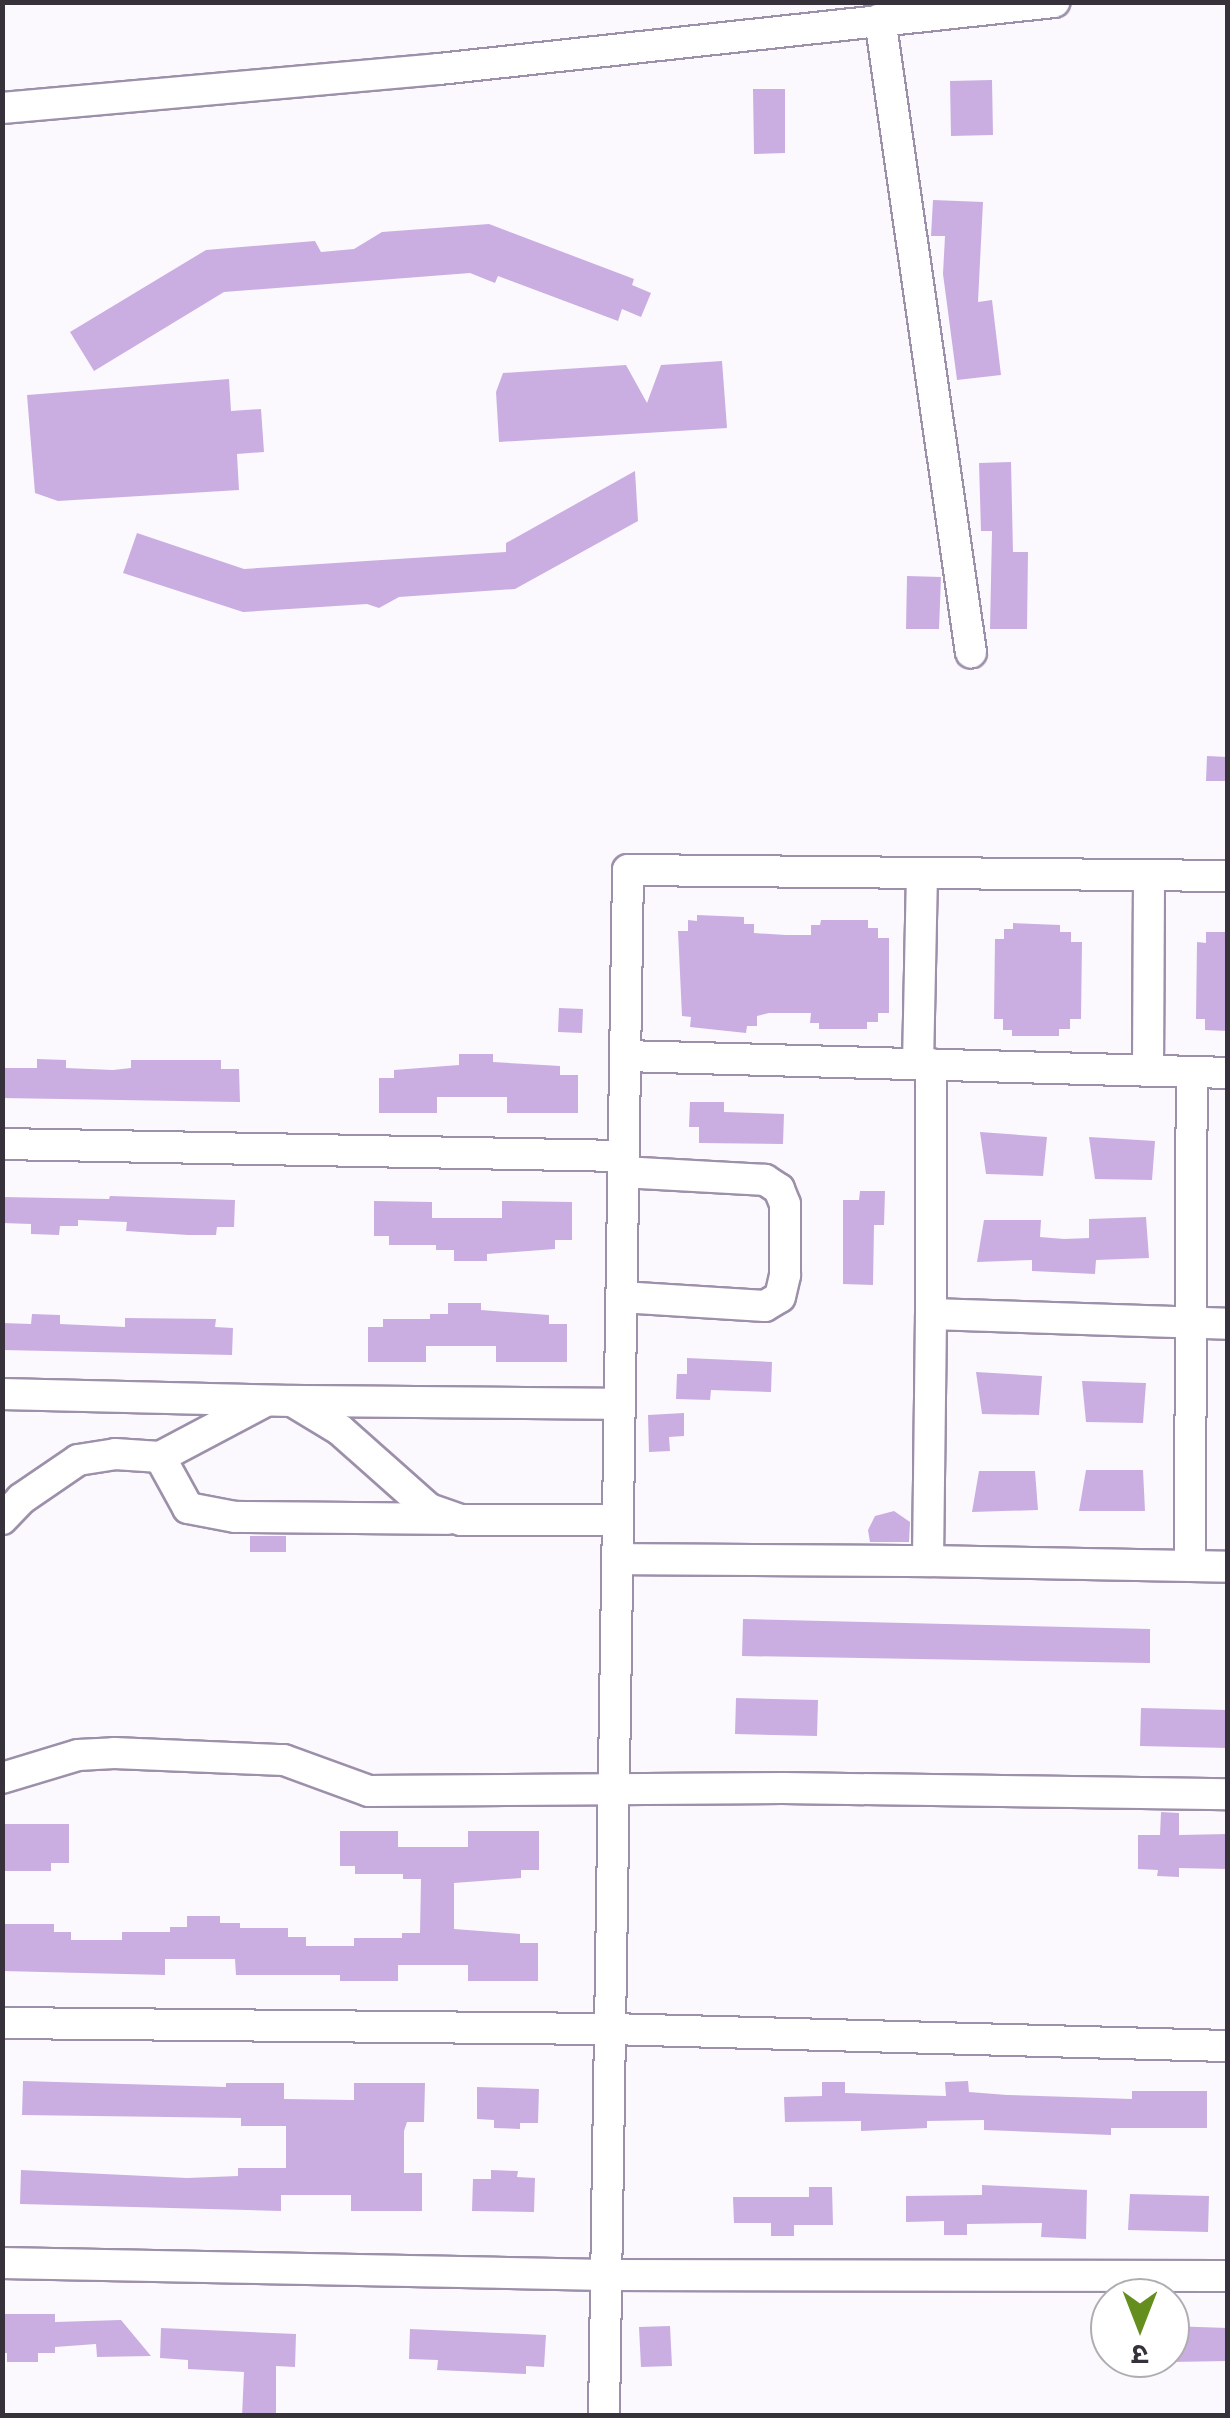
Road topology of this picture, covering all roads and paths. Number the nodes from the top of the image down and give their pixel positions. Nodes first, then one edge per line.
1 (1054, 2) edge
2 (880, 19) junction
3 (2, 108) edge
4 (971, 653) dead end
5 (922, 873) junction
6 (1149, 876) junction
7 (1228, 876) edge
8 (626, 1056) junction
9 (924, 1064) junction
10 (1148, 1071) junction
11 (1192, 1072) junction
12 (1228, 1073) edge
13 (2, 1144) edge
14 (624, 1164) junction
15 (622, 1297) junction
16 (931, 1314) junction
17 (1188, 1324) junction
18 (1228, 1324) edge
19 (2, 1394) edge
20 (280, 1400) junction
21 (620, 1404) junction
22 (160, 1458) junction
23 (2, 1519) edge
24 (461, 1520) junction
25 (618, 1520) junction
26 (617, 1559) junction
27 (928, 1561) junction
28 (1190, 1566) junction
29 (1228, 1567) edge
30 (2, 1778) edge
31 (614, 1792) junction
32 (1228, 1794) edge
33 (2, 2023) edge
34 (610, 2029) junction
35 (1228, 2046) edge
36 (2, 2263) edge
37 (606, 2275) junction
38 (1228, 2276) edge
39 (604, 2416) edge

1 - 2 street
2 - 3 street
2 - 4 street
5 - 6 street
5 - 8 street
5 - 9 street
6 - 7 street
6 - 10 street
8 - 9 street
8 - 14 street
9 - 10 street
9 - 16 street
10 - 11 street
11 - 12 street
11 - 17 street
13 - 14 street
14 - 15 street
14 - 15 street
15 - 21 street
16 - 17 street
16 - 27 street
17 - 18 street
17 - 28 street
19 - 20 street
20 - 21 street
20 - 22 street
20 - 24 street
21 - 25 street
22 - 23 street
22 - 24 street
24 - 25 street
25 - 26 street
26 - 27 street
26 - 31 street
27 - 28 street
28 - 29 street
30 - 31 street
31 - 32 street
31 - 34 street
33 - 34 street
34 - 35 street
34 - 37 street
36 - 37 street
37 - 38 street
37 - 39 street

